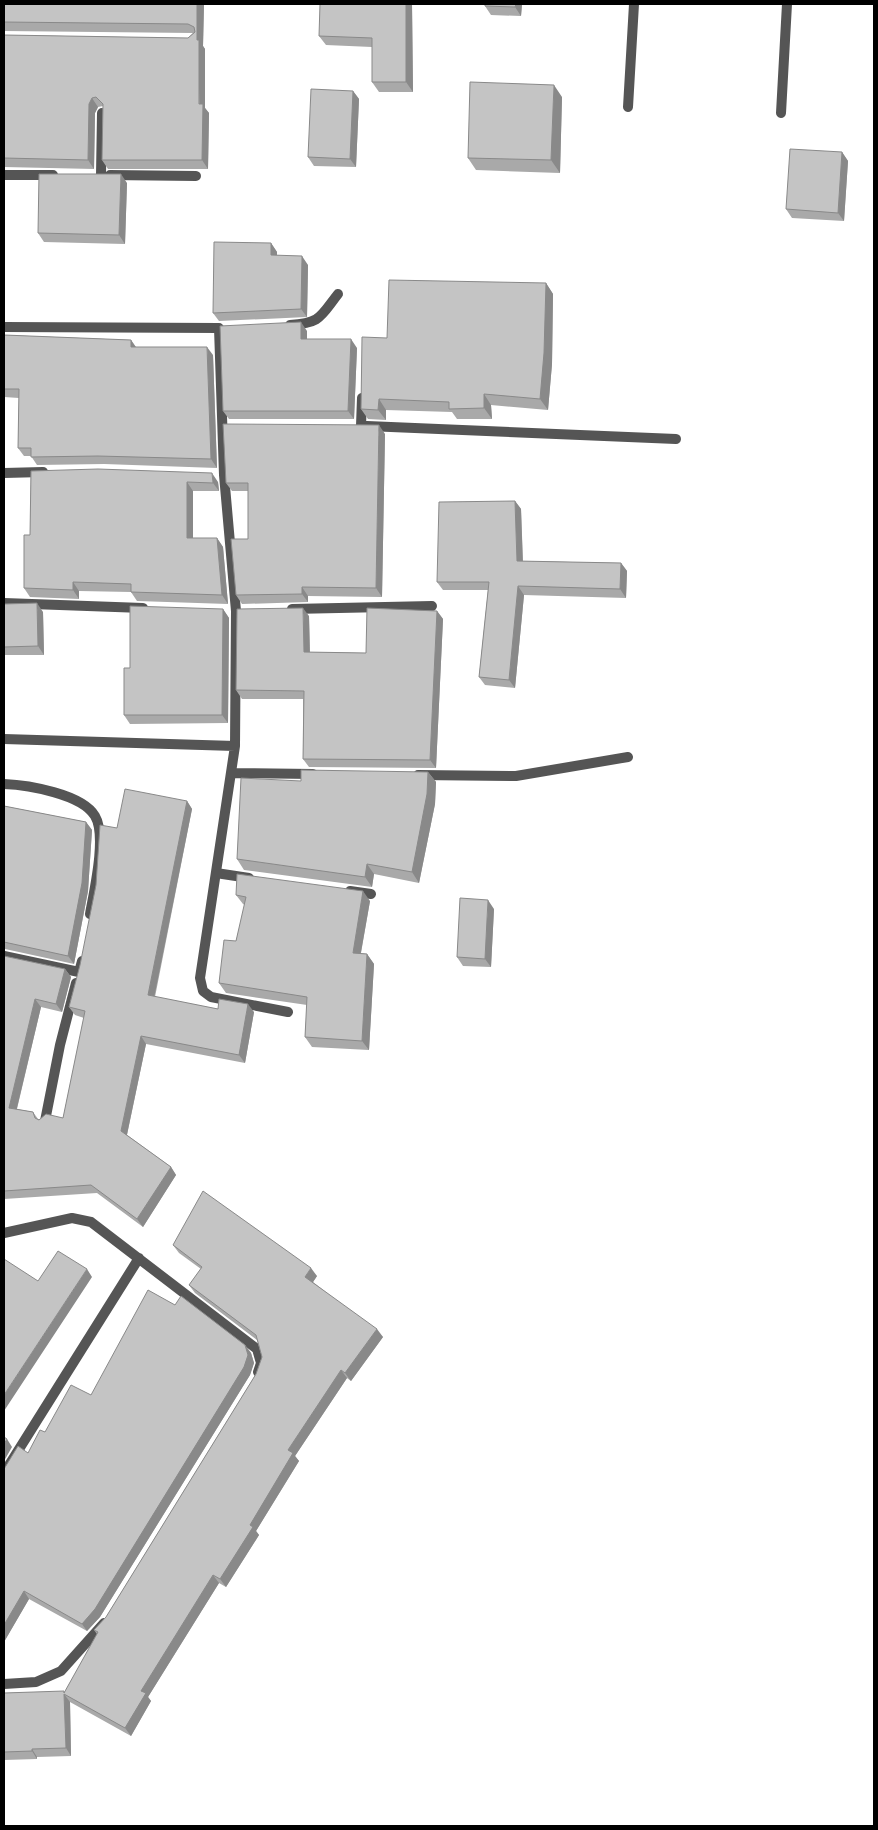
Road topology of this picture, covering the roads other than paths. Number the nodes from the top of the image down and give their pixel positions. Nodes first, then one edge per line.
1 (634, 4) edge
2 (787, 4) edge
3 (628, 107) dead end
4 (102, 113) edge
5 (780, 113) dead end
6 (4, 175) edge
7 (62, 175) edge
8 (196, 176) edge
9 (338, 294) dead end
10 (282, 325) edge
11 (4, 327) edge
12 (362, 388) edge
13 (676, 439) dead end
14 (4, 472) edge
15 (57, 472) edge
16 (4, 603) edge
17 (432, 606) dead end
18 (158, 608) edge
19 (285, 610) edge
20 (4, 739) edge
21 (235, 746) junction
22 (628, 756) dead end
23 (232, 773) junction
24 (320, 774) edge
25 (408, 775) edge
26 (4, 784) edge
27 (216, 873) junction
28 (264, 880) edge
29 (342, 890) edge
30 (372, 894) dead end
31 (88, 923) edge
32 (83, 952) edge
33 (4, 956) edge
34 (79, 972) junction
35 (288, 1012) edge
36 (45, 1121) edge
37 (4, 1233) edge
38 (140, 1258) junction
39 (256, 1378) edge
40 (4, 1473) edge
41 (112, 1612) edge
42 (4, 1684) edge

1 - 3 street
2 - 5 street
4 - 8 street
6 - 7 street
9 - 10 street
11 - 21 street
12 - 13 street
14 - 15 street
16 - 18 street
17 - 19 street
20 - 21 street
21 - 23 street
22 - 25 street
23 - 24 street
23 - 27 street
26 - 31 street
27 - 28 street
27 - 35 street
29 - 30 street
32 - 34 street
33 - 34 street
34 - 36 street
37 - 38 street
38 - 39 street
38 - 40 street
41 - 42 street

